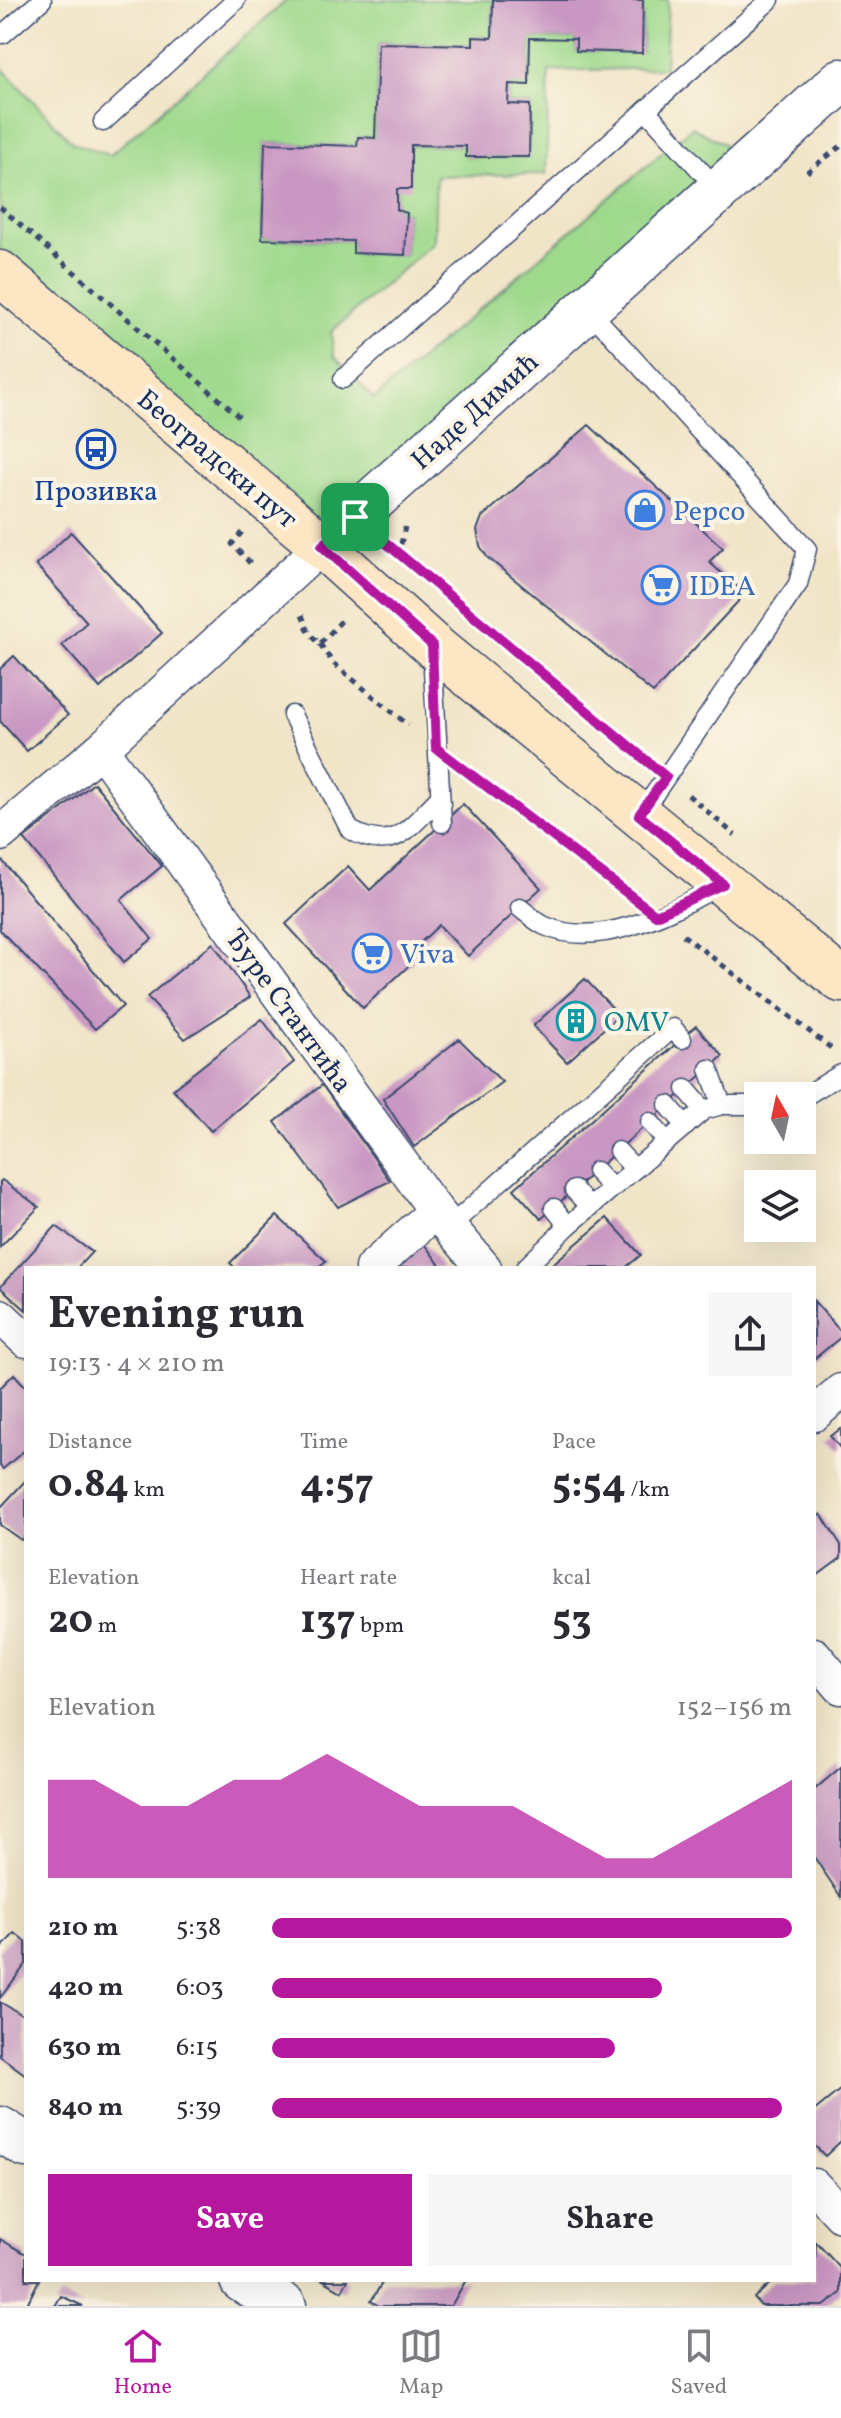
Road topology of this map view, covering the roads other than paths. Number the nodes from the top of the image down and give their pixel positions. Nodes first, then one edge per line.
1 (42, 0) edge
2 (236, 0) edge
3 (770, 0) edge
4 (3, 34) dead end
5 (841, 81) edge
6 (646, 110) junction
7 (103, 122) dead end
8 (720, 192) junction
9 (0, 273) edge
10 (588, 309) junction
11 (343, 379) dead end
12 (322, 546) junction
13 (432, 645) junction
14 (292, 715) dead end
15 (101, 749) junction
16 (438, 799) junction
17 (639, 815) junction
18 (442, 823) dead end
19 (0, 834) edge
20 (723, 884) junction
21 (520, 908) dead end
22 (841, 980) edge
23 (682, 1039) dead end
24 (709, 1069) dead end
25 (841, 1074) edge
26 (686, 1089) dead end
27 (816, 1089) edge
28 (668, 1105) dead end
29 (744, 1106) edge
30 (713, 1108) junction
31 (650, 1122) dead end
32 (686, 1126) junction
33 (667, 1142) junction
34 (618, 1151) dead end
35 (635, 1169) junction
36 (596, 1171) dead end
37 (612, 1188) junction
38 (574, 1190) dead end
39 (590, 1207) junction
40 (554, 1208) dead end
41 (442, 1219) junction
42 (568, 1226) junction
43 (375, 1266) edge
44 (482, 1266) edge
45 (527, 1266) edge
46 (0, 1316) edge
47 (24, 1338) edge
48 (841, 1391) edge
49 (816, 1412) edge
50 (816, 1657) edge
51 (841, 1687) edge
52 (816, 2188) edge
53 (841, 2215) edge
54 (245, 2282) edge
55 (284, 2306) edge

1 - 4 lane
2 - 7 lane
3 - 6 lane
5 - 8 street, Наде Димић
6 - 8 lane
6 - 11 lane
8 - 10 street, Наде Димић
9 - 12 main road, Београдски пут
10 - 12 street, Наде Димић
10 - 17 lane
12 - 13 main road, Београдски пут
12 - 15 street, Наде Димић
13 - 16 lane
13 - 17 main road, Београдски пут
14 - 16 lane
15 - 19 street, Наде Димић
15 - 41 street, Ђуре Стантића
16 - 18 lane
17 - 20 main road, Београдски пут
20 - 21 lane
20 - 22 main road, Београдски пут
23 - 41 lane
24 - 30 lane
25 - 27 lane
26 - 30 lane
28 - 32 lane
29 - 30 lane
30 - 32 lane
31 - 33 lane
32 - 33 lane
33 - 35 lane
34 - 35 lane
35 - 37 lane
36 - 37 lane
37 - 39 lane
38 - 39 lane
39 - 42 lane
40 - 42 lane
41 - 43 street
41 - 44 street, Ђуре Стантића
42 - 45 lane
46 - 47 street
48 - 49 street
50 - 51 street
52 - 53 street
54 - 55 street

